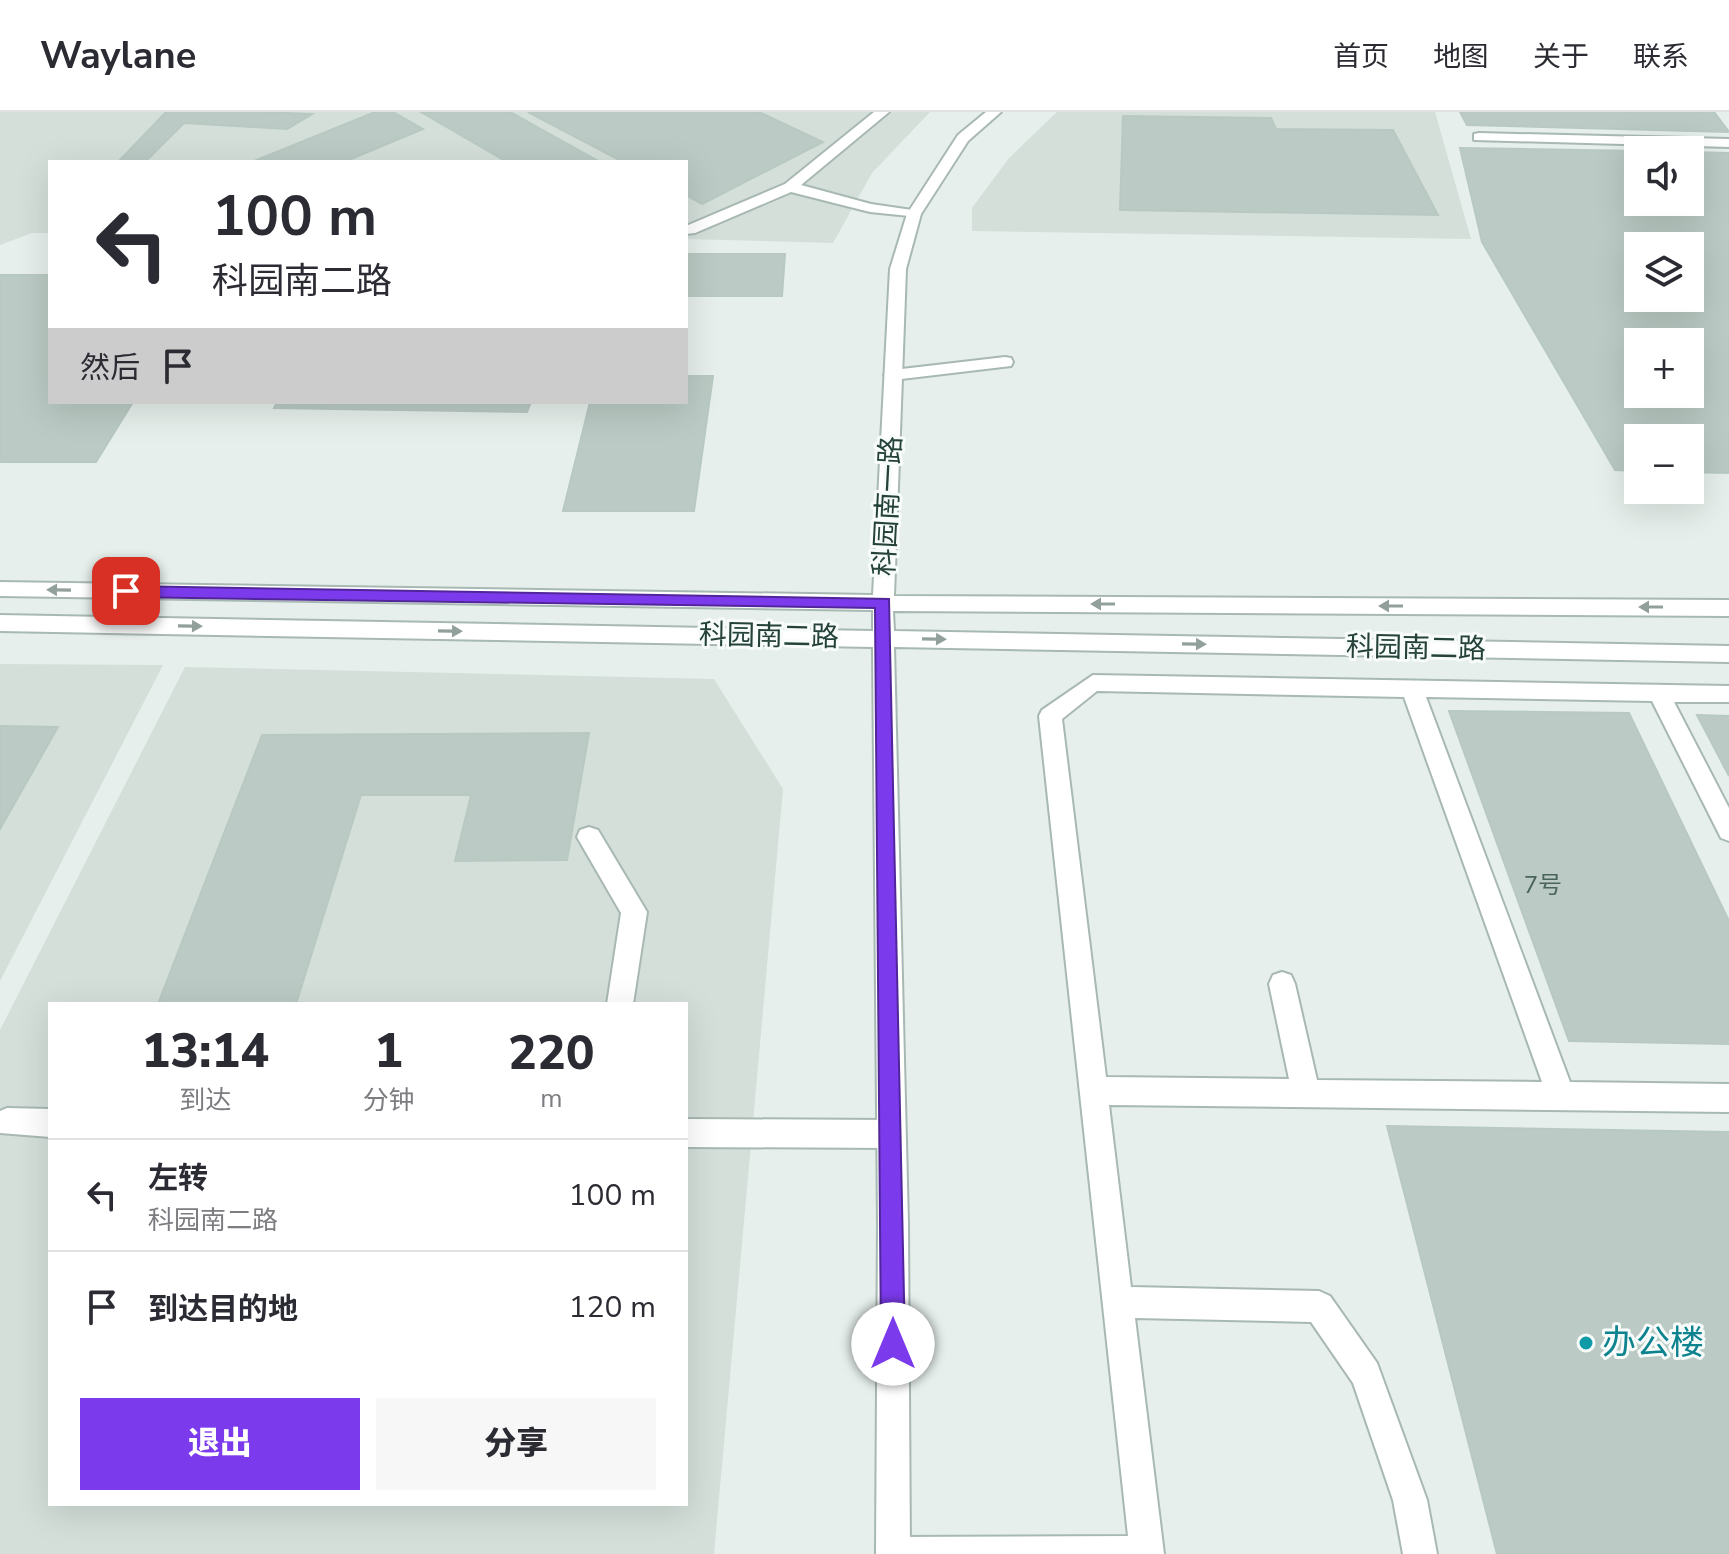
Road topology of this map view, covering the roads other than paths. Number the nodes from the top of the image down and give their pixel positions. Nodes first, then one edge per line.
1 (882, 112) edge
2 (994, 112) edge
3 (1479, 137) dead end
4 (1729, 143) edge
5 (790, 187) junction
6 (914, 214) junction
7 (690, 230) dead end
8 (1005, 362) dead end
9 (893, 375) junction
10 (0, 589) edge
11 (883, 603) junction
12 (1729, 608) edge
13 (0, 623) edge
14 (884, 638) junction
15 (1729, 654) edge
16 (1412, 688) junction
17 (1658, 692) junction
18 (1729, 694) edge
19 (1729, 831) edge
20 (589, 837) dead end
21 (1282, 984) dead end
22 (620, 1002) edge
23 (1094, 1091) junction
24 (1306, 1094) junction
25 (1561, 1097) junction
26 (1729, 1098) edge
27 (7, 1122) dead end
28 (48, 1123) edge
29 (688, 1133) edge
30 (891, 1134) junction
31 (1118, 1302) junction
32 (893, 1554) edge
33 (1147, 1554) edge
34 (1420, 1554) edge

1 - 5 street
2 - 6 street, 科园南一路
3 - 4 street
5 - 6 street
5 - 7 street
6 - 9 street, 科园南一路
8 - 9 street
9 - 11 street, 科园南一路
11 -> 10 street, 科园南二路
12 -> 11 street, 科园南二路
11 - 14 street, 科园南一路
13 -> 14 street, 科园南二路
14 -> 15 street, 科园南二路
14 - 30 street, 科园南一路
16 - 17 street
16 - 23 street
16 - 25 street
17 - 18 street
17 - 19 street
20 - 22 street
21 - 24 street
23 - 24 street
23 - 31 street
24 - 25 street
25 - 26 street
27 - 28 street
29 - 30 street
30 - 32 street, 科园南一路
31 - 33 street
31 - 34 street
32 - 33 street

